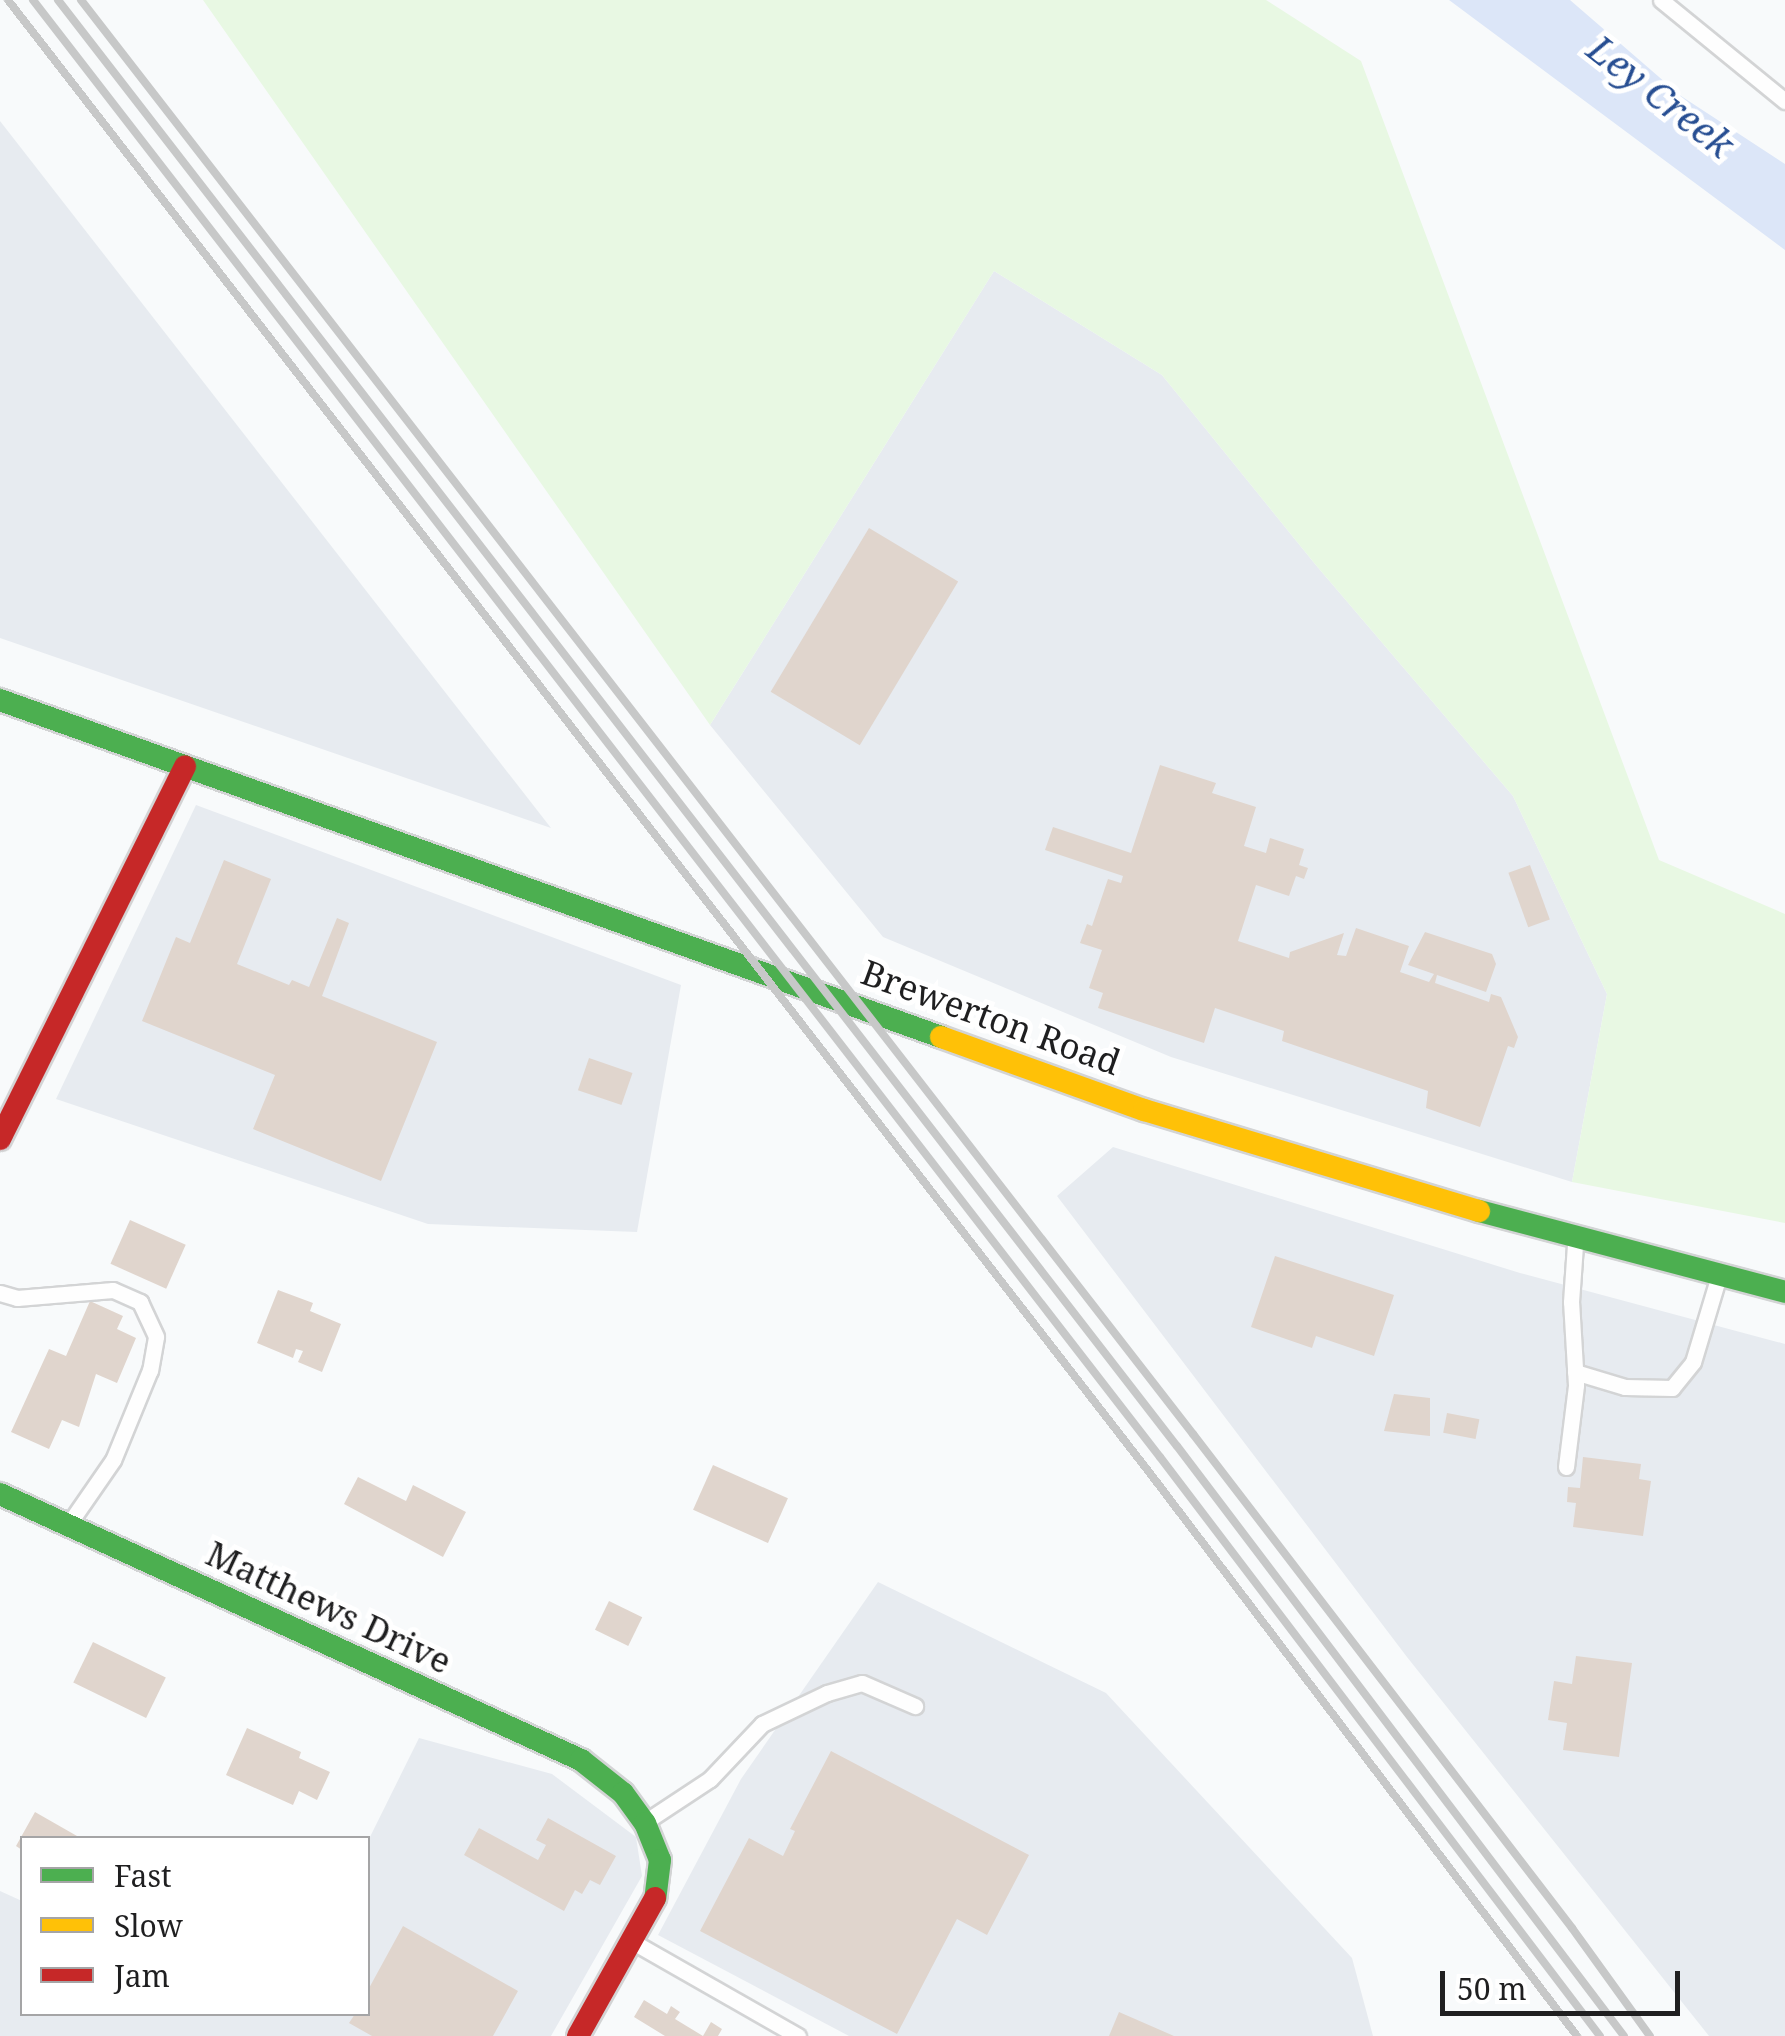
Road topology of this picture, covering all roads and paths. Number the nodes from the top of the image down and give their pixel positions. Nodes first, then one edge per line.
1 (1661, 0) edge
2 (1785, 101) edge
3 (0, 700) edge
4 (185, 766) junction
5 (0, 1140) edge
6 (1575, 1241) junction
7 (1719, 1276) junction
8 (1785, 1292) edge
9 (0, 1293) edge
10 (1575, 1372) junction
11 (1566, 1467) dead end
12 (0, 1494) edge
13 (68, 1525) junction
14 (915, 1706) dead end
15 (645, 1823) junction
16 (632, 1942) junction
17 (578, 2036) edge
18 (798, 2036) edge

1 - 2 lane
3 - 4 main road, Brewerton Road
4 - 5 main road
4 - 6 main road, Brewerton Road
6 - 7 main road, Brewerton Road
6 - 10 lane
7 - 8 main road, Brewerton Road
7 - 10 lane
9 - 13 lane
10 - 11 lane
12 - 13 main road, Matthews Drive
13 - 15 main road, Matthews Drive
14 - 15 lane
15 - 16 main road, Matthews Drive
16 - 17 main road, Matthews Drive
16 - 18 lane

